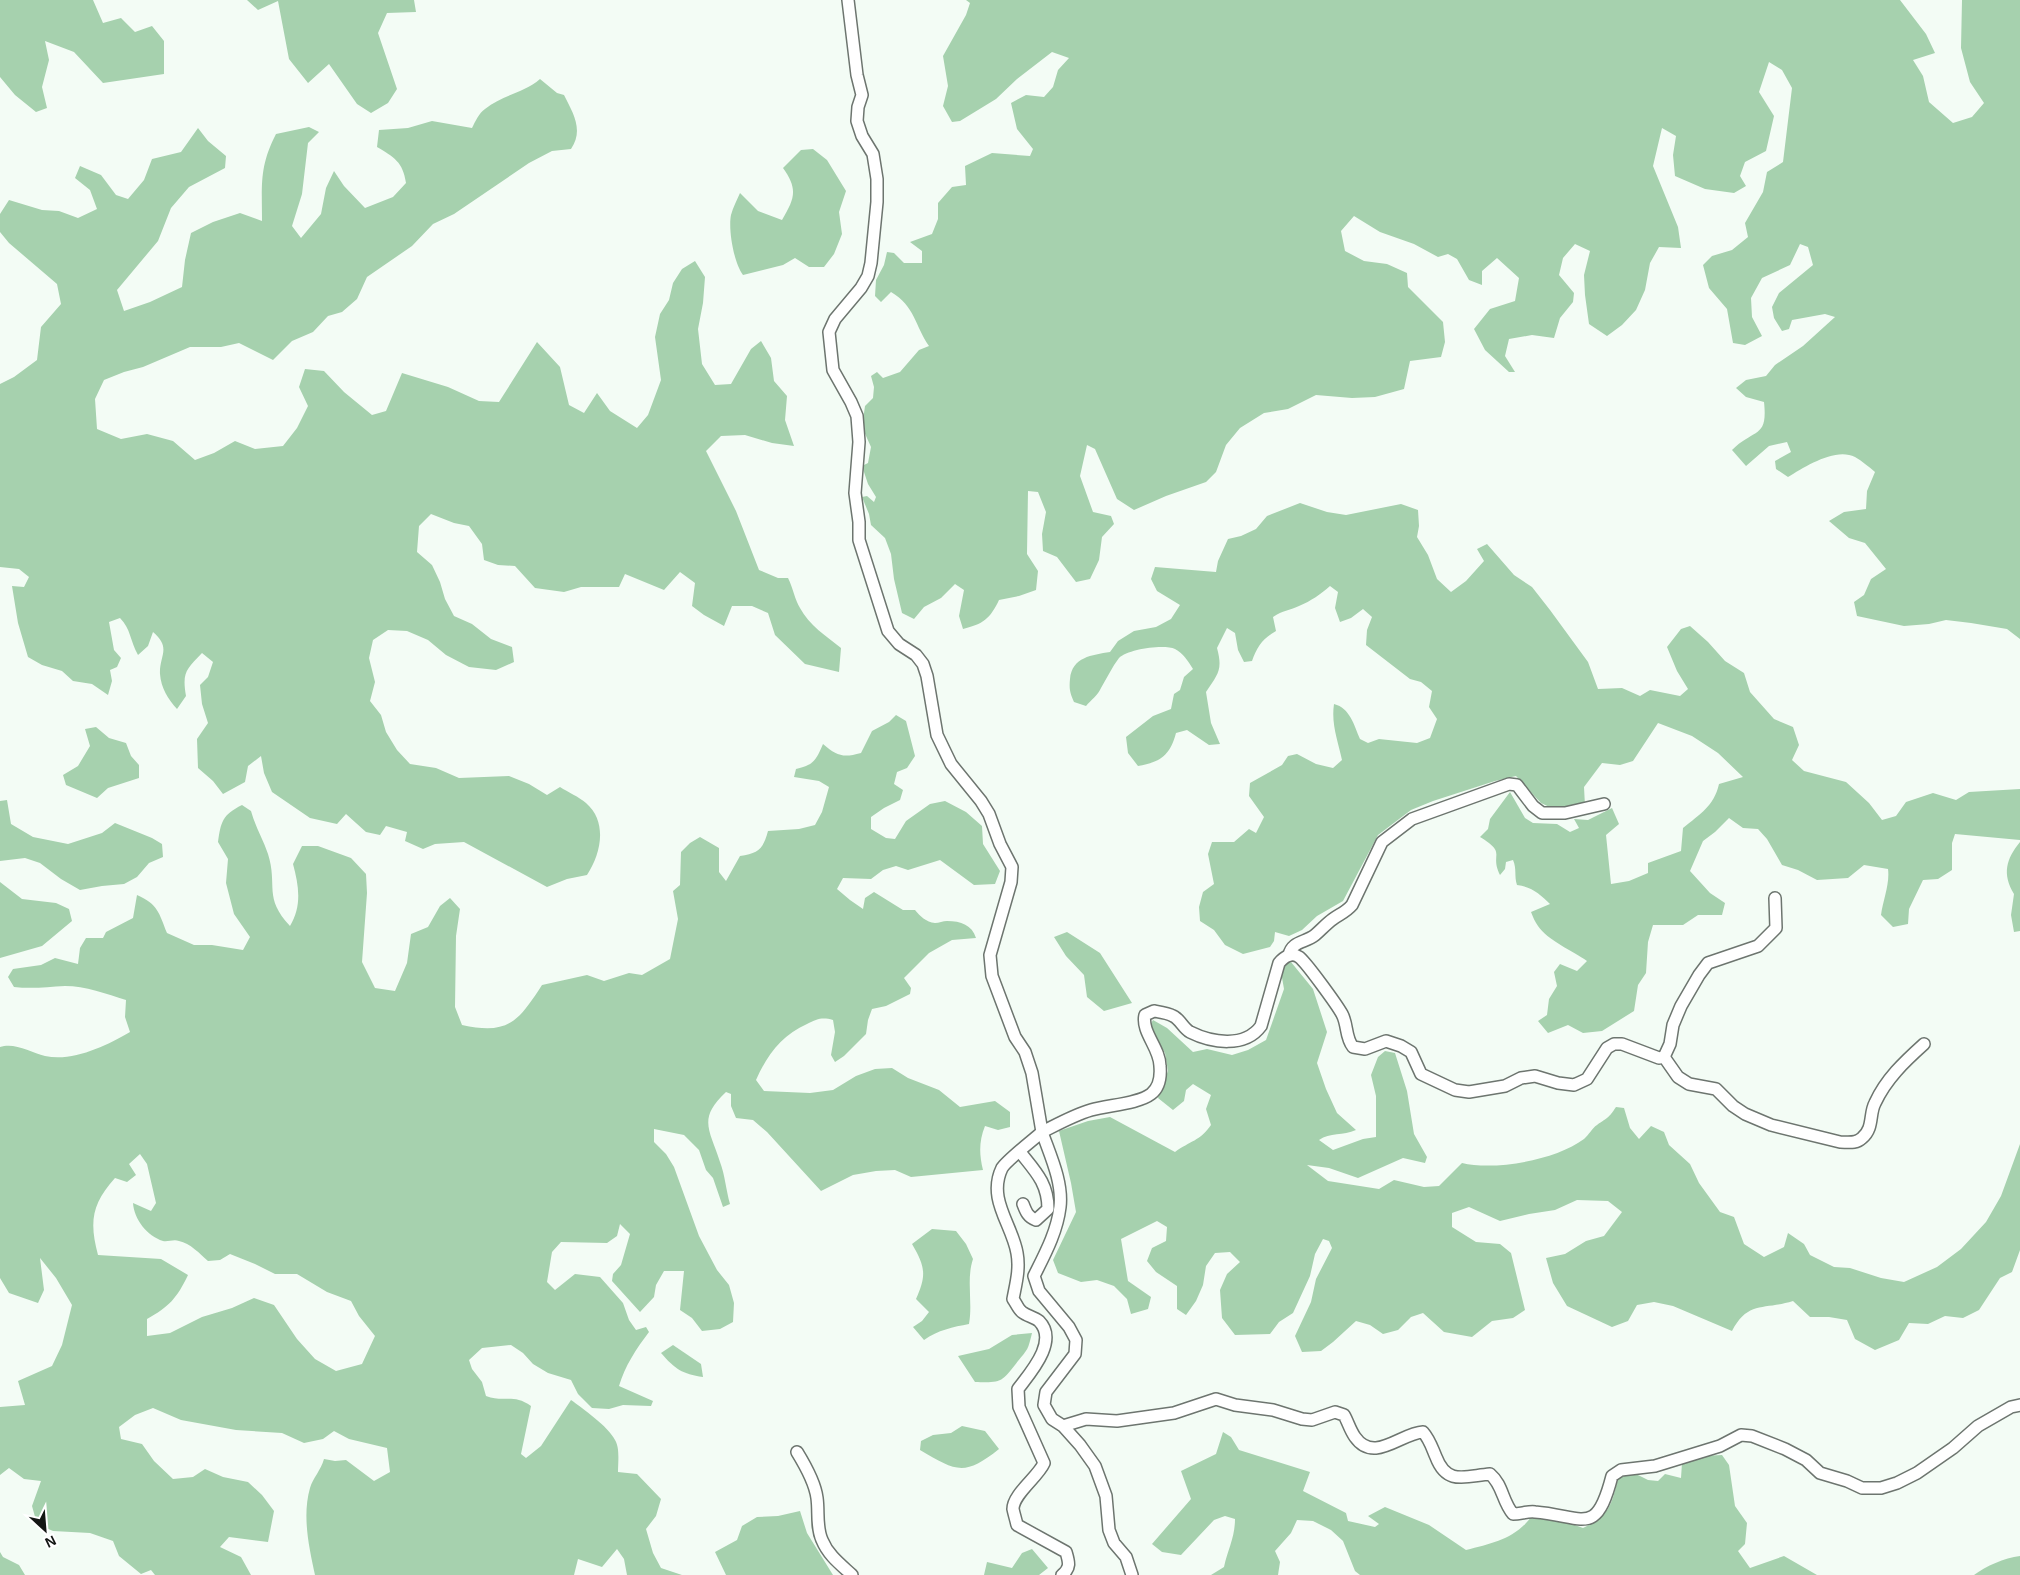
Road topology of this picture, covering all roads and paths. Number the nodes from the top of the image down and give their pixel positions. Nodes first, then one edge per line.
1 (848, 0) edge
2 (1604, 804) dead end
3 (1775, 898) dead end
4 (1289, 955) junction
5 (1924, 1044) dead end
6 (1664, 1057) junction
7 (1042, 1132) junction
8 (1020, 1152) junction
9 (1023, 1204) dead end
10 (2020, 1405) edge
11 (1063, 1426) junction
12 (798, 1452) dead end
13 (852, 1575) edge
14 (1062, 1575) edge
15 (1132, 1575) edge

1 - 7 street
2 - 4 street
3 - 6 street
4 - 6 street
4 - 7 street
5 - 6 street
7 - 8 street
7 - 11 street
8 - 9 street
8 - 14 street
10 - 11 street
11 - 15 street
12 - 13 street

